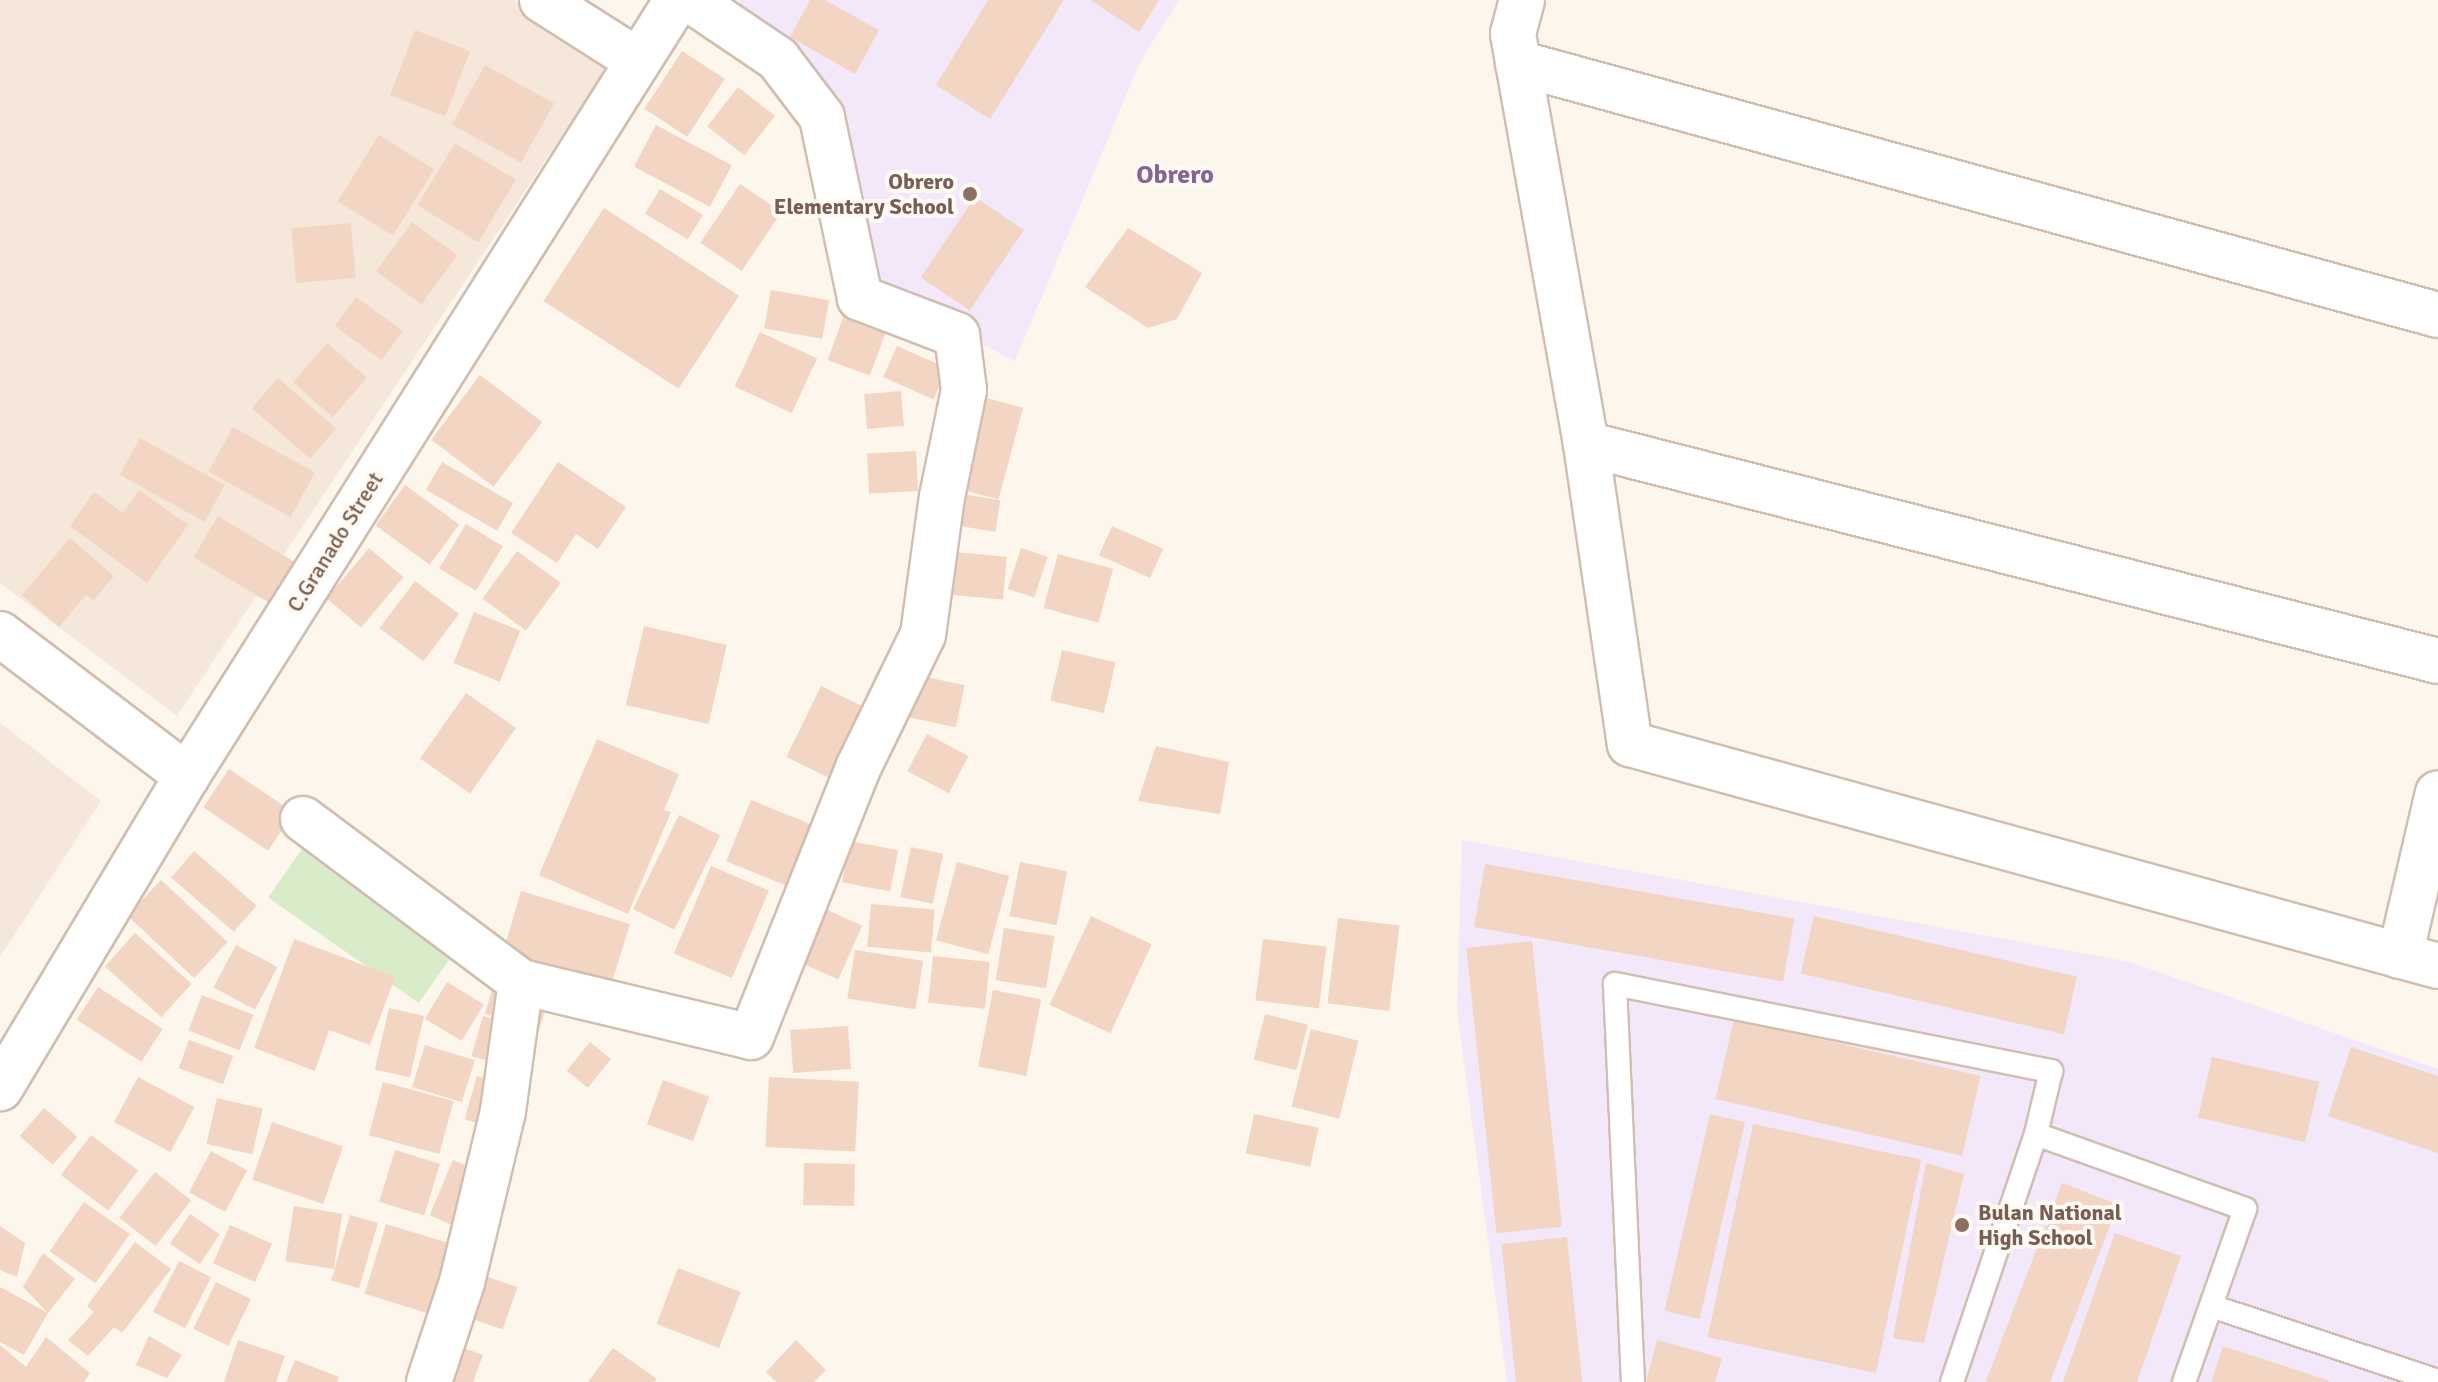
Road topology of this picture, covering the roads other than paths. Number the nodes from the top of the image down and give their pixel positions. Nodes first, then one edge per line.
1 (542, 0) edge
2 (677, 0) edge
3 (691, 0) edge
4 (1522, 0) edge
5 (638, 61) junction
6 (1518, 63) junction
7 (2438, 315) edge
8 (1586, 444) junction
9 (0, 634) edge
10 (2438, 661) edge
11 (187, 776) junction
12 (2438, 793) edge
13 (303, 819) dead end
14 (2419, 961) edge
15 (521, 982) junction
16 (0, 1088) edge
17 (2036, 1134) junction
18 (2211, 1306) junction
19 (2438, 1381) edge
20 (429, 1382) edge
21 (1633, 1382) edge
22 (1952, 1382) edge
23 (2184, 1382) edge

1 - 5 street
2 - 5 street, C.Granado Street
3 - 15 street
4 - 6 street
5 - 11 street, C.Granado Street
6 - 7 street
6 - 8 street
8 - 10 street
8 - 14 street
9 - 11 street
11 - 16 street, C.Granado Street
12 - 14 street
13 - 15 street
15 - 20 street
17 - 18 lane
17 - 21 lane
17 - 22 lane
18 - 19 lane
18 - 23 lane

